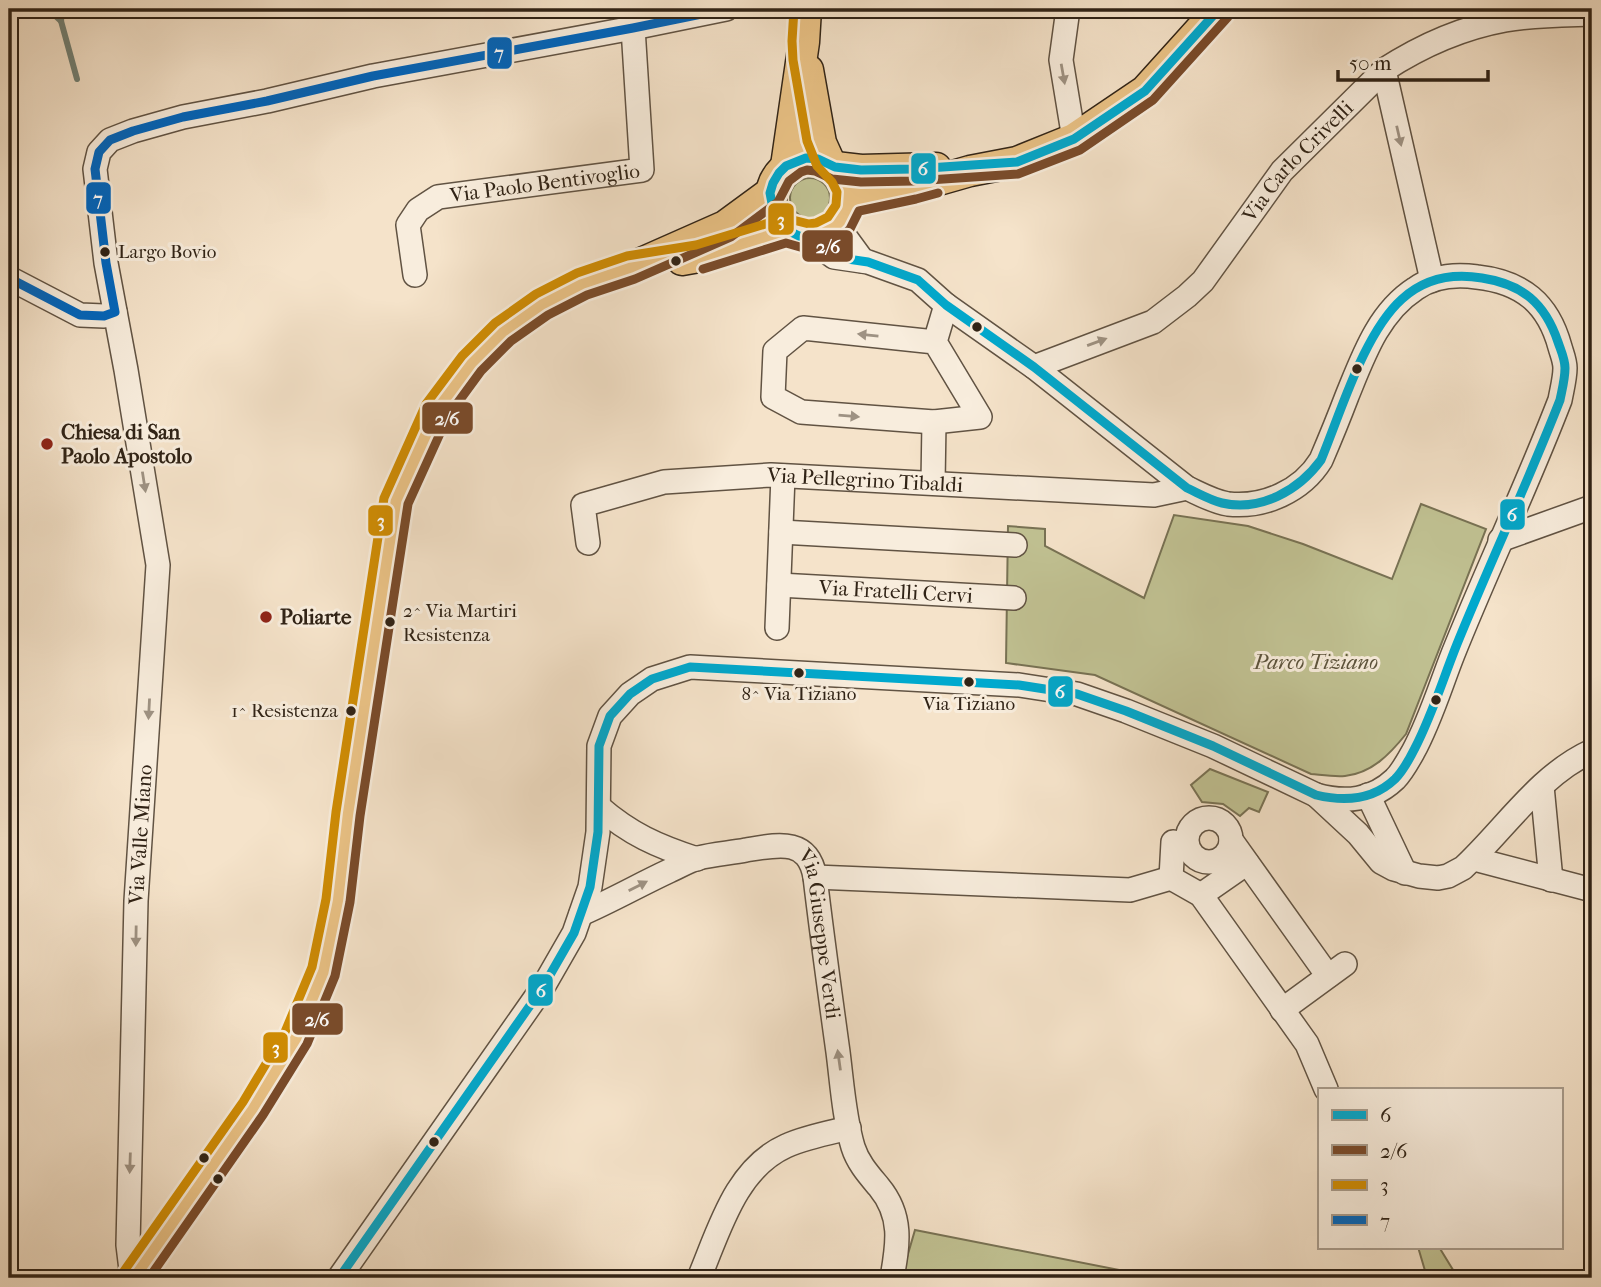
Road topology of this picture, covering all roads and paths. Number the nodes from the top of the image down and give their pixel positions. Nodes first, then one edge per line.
1 (722, 9) edge
2 (806, 9) edge
3 (1068, 9) edge
4 (1219, 9) edge
5 (1592, 14) edge
6 (633, 28) junction
7 (1384, 70) junction
8 (804, 122) junction
9 (1074, 139) junction
10 (786, 166) junction
11 (847, 186) junction
12 (771, 193) junction
13 (797, 234) junction
14 (729, 237) junction
15 (865, 262) junction
16 (415, 275) dead end
17 (9, 278) edge
18 (1432, 280) junction
19 (946, 305) junction
20 (115, 312) junction
21 (935, 342) junction
22 (1034, 367) junction
23 (934, 422) junction
24 (783, 475) junction
25 (933, 483) junction
26 (1187, 488) junction
27 (1592, 507) edge
28 (781, 532) junction
29 (1500, 540) junction
30 (587, 543) dead end
31 (1015, 545) dead end
32 (779, 585) junction
33 (1014, 598) dead end
34 (777, 628) dead end
35 (1592, 751) edge
36 (1395, 779) junction
37 (1542, 786) junction
38 (1316, 795) junction
39 (1364, 797) junction
40 (599, 807) junction
41 (1358, 834) junction
42 (1388, 835) junction
43 (1231, 840) junction
44 (1178, 849) junction
45 (696, 859) junction
46 (1474, 859) junction
47 (1247, 863) junction
48 (1405, 873) junction
49 (815, 877) junction
50 (1171, 878) junction
51 (1551, 880) junction
52 (1592, 890) edge
53 (1201, 895) junction
54 (581, 914) junction
55 (1282, 1010) junction
56 (1326, 1088) edge
57 (849, 1128) junction
58 (133, 1278) edge
59 (339, 1278) edge
60 (699, 1278) edge
61 (892, 1278) edge

1 - 6 street
2 - 8 main road
3 -> 9 street
4 - 9 main road
5 - 7 street, Via Carlo Crivelli
6 - 16 street, Via Paolo Bentivoglio
6 - 20 street, Via Valle Miano
7 -> 18 street
22 -> 7 street, Via Carlo Crivelli
8 - 10 main road
8 - 11 main road
9 - 11 main road
10 - 11 main road
10 - 12 main road
11 - 13 main road
11 - 15 street
12 - 13 main road
12 - 14 main road
13 - 14 main road
13 - 15 street
14 - 58 main road
15 - 19 street
17 - 20 street
18 - 26 street
18 - 29 street
19 - 21 street
19 - 22 street
20 -> 58 street, Via Valle Miano
21 - 23 street
21 -> 23 street
22 - 26 street
23 - 25 street
24 - 25 street, Via Pellegrino Tibaldi
24 - 28 street
24 - 30 street, Via Pellegrino Tibaldi
25 - 26 street, Via Pellegrino Tibaldi
27 - 29 street
28 - 31 street
28 - 32 street
29 - 36 street
32 - 33 street, Via Fratelli Cervi
32 - 34 street
35 - 37 street
36 - 39 street
36 - 42 street
37 - 46 street
37 - 51 street
38 - 39 street
38 - 40 street
38 - 41 street
39 - 41 street
39 - 42 street
40 - 45 street, Via Giuseppe Verdi
40 - 54 street
41 - 48 street
42 - 48 street
43 - 44 street
43 - 44 street
43 - 47 street
44 - 50 street
45 - 49 street, Via Giuseppe Verdi
54 -> 45 street, Via Giuseppe Verdi
46 - 48 street
46 - 51 street
47 - 53 street
47 - 55 street
49 - 50 street
57 -> 49 street, Via Giuseppe Verdi
50 - 53 street
51 - 52 street
53 - 55 street
54 - 59 street
55 - 56 street
57 - 60 street
57 - 61 street, Via Giuseppe Verdi

